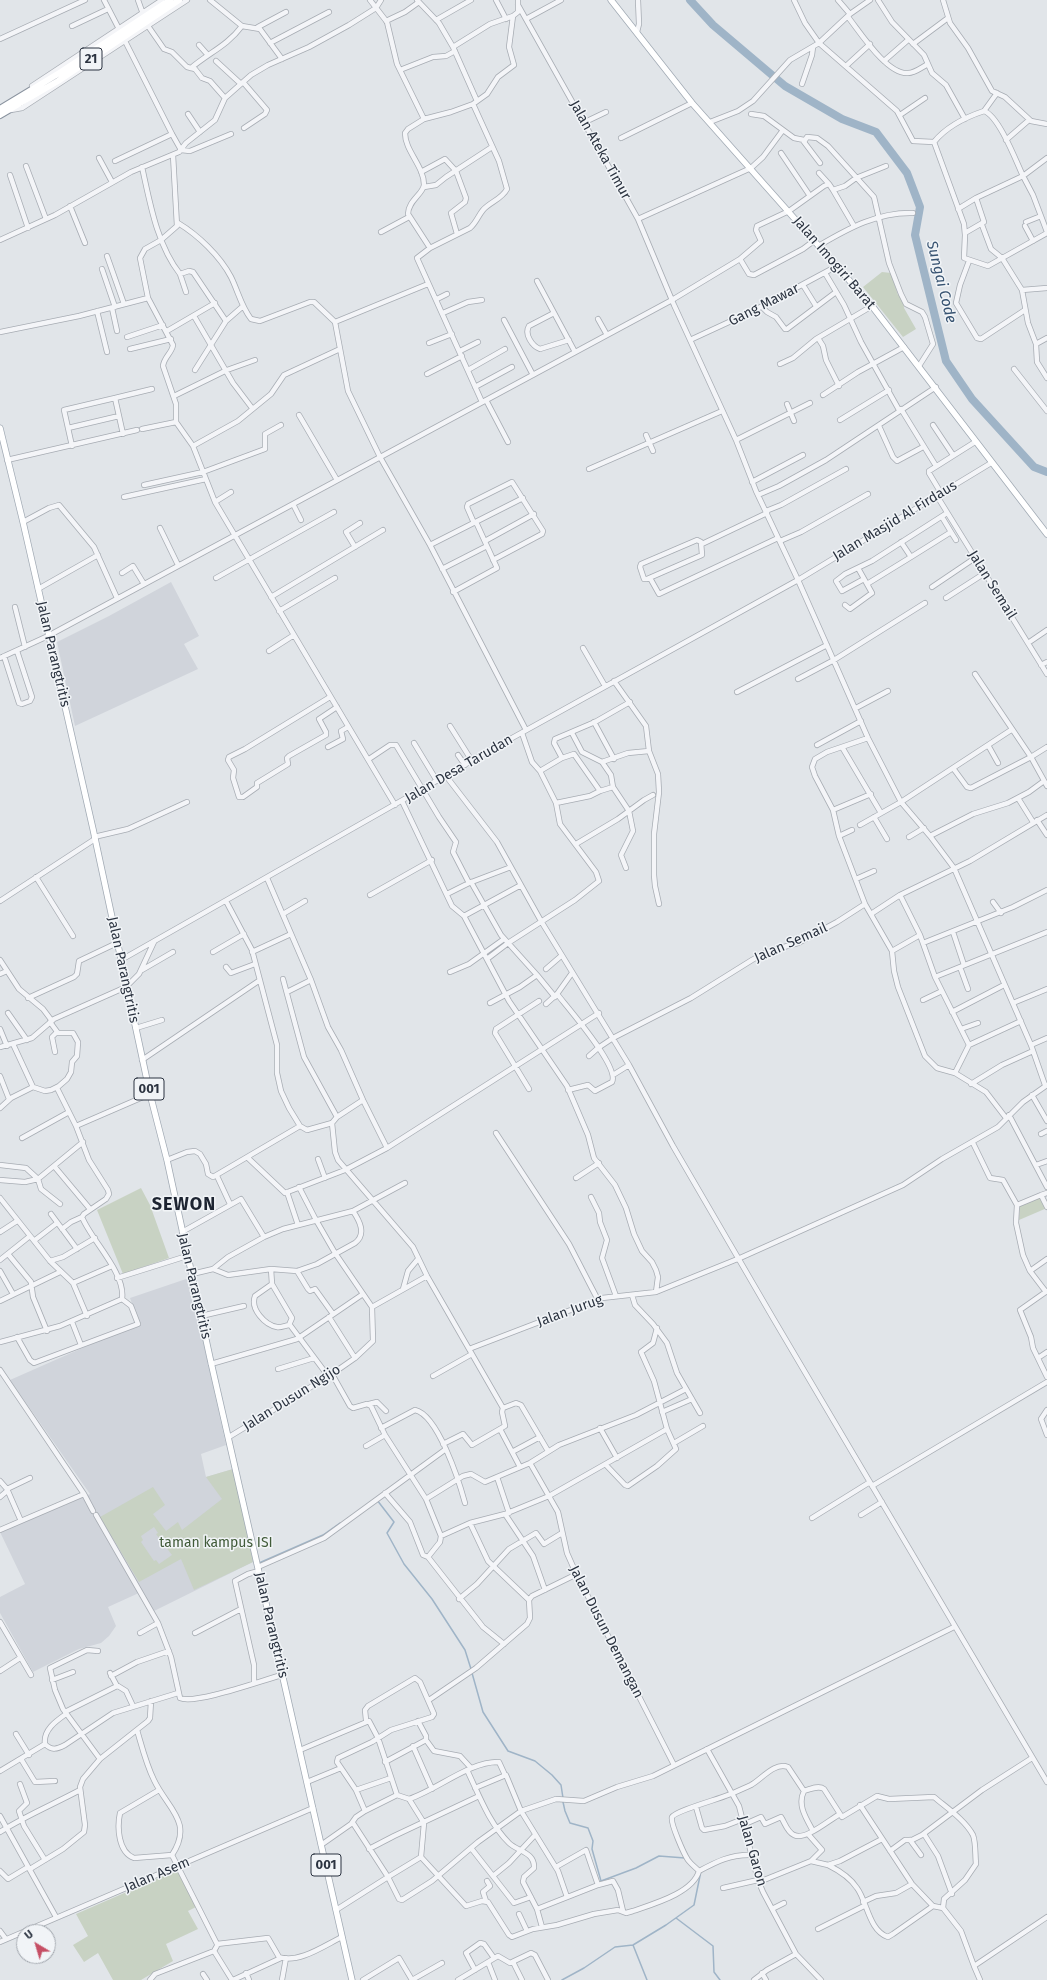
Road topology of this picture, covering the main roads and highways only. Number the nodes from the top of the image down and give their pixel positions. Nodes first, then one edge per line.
1 (170, 0) edge
2 (179, 0) edge
3 (611, 0) edge
4 (9, 107) junction
5 (0, 112) edge
6 (0, 428) edge
7 (1047, 534) edge
8 (352, 1980) edge

1 - 4 highway, 21
2 - 4 highway, 21
3 - 7 main road, Jalan Imogiri Barat
4 - 5 highway, 21
6 - 8 main road, Jalan Parangtritis / 001

